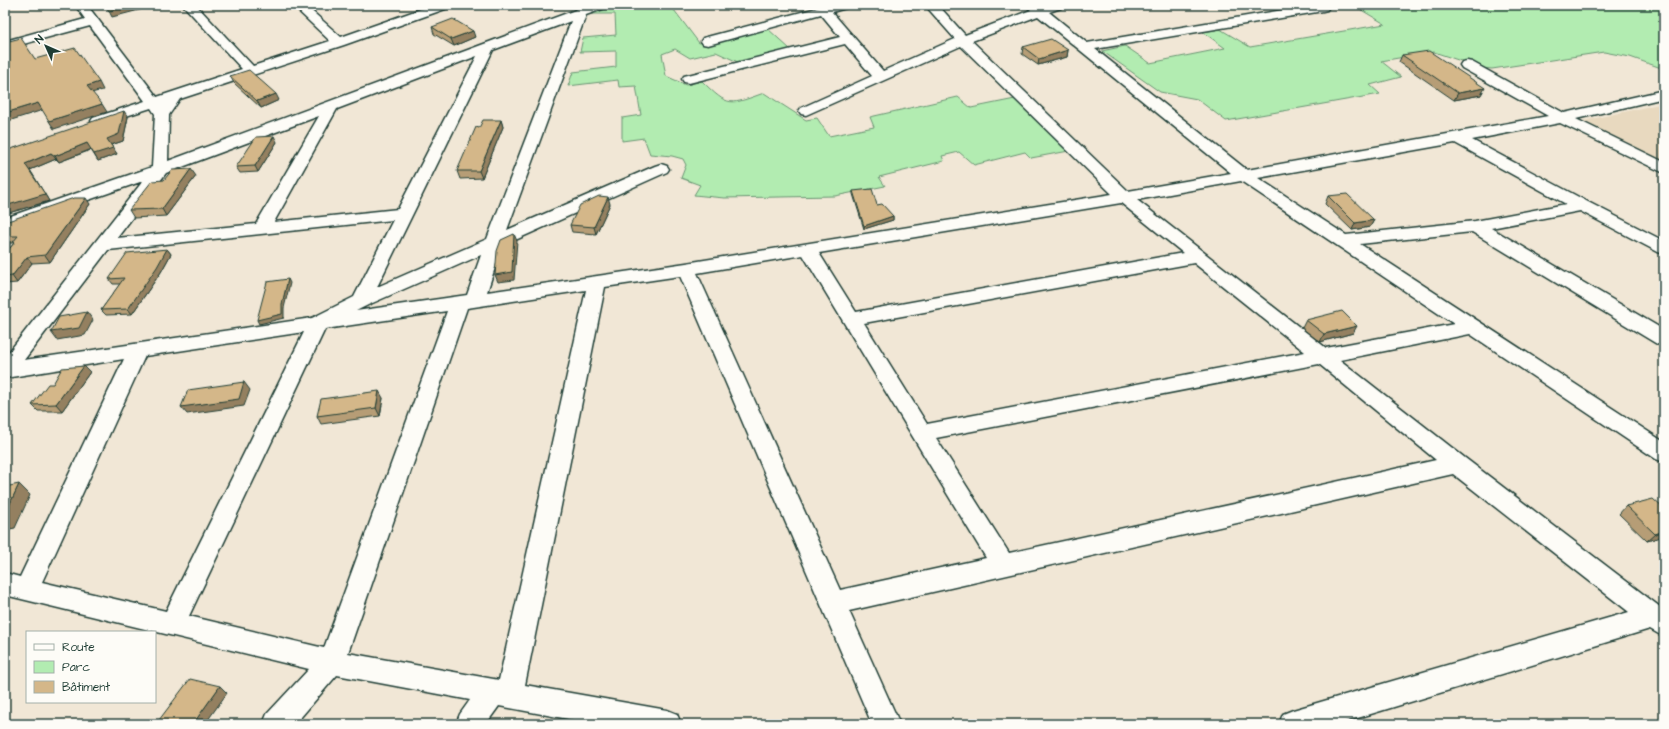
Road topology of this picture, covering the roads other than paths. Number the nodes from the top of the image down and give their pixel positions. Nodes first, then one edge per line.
1 (81, 5) edge
2 (189, 5) edge
3 (298, 5) edge
4 (444, 5) edge
5 (601, 5) edge
6 (842, 5) edge
7 (931, 5) edge
8 (1057, 5) edge
9 (1324, 7) dead end
10 (1036, 8) edge
11 (824, 10) junction
12 (580, 13) junction
13 (92, 21) junction
14 (849, 39) junction
15 (963, 40) junction
16 (708, 41) dead end
17 (339, 42) junction
18 (5, 45) edge
19 (488, 47) junction
20 (1085, 47) junction
21 (1467, 65) dead end
22 (251, 71) junction
23 (880, 77) junction
24 (689, 79) dead end
25 (1664, 94) edge
26 (332, 105) junction
27 (158, 108) junction
28 (806, 111) dead end
29 (1562, 118) junction
30 (87, 124) edge
31 (1457, 138) junction
32 (1664, 168) edge
33 (160, 170) junction
34 (661, 170) dead end
35 (1244, 176) junction
36 (1124, 197) junction
37 (1582, 206) junction
38 (404, 214) junction
39 (5, 224) edge
40 (1475, 226) junction
41 (262, 229) junction
42 (1343, 241) junction
43 (494, 243) junction
44 (103, 245) junction
45 (1664, 248) edge
46 (808, 249) junction
47 (1199, 256) junction
48 (686, 269) junction
49 (597, 282) junction
50 (361, 301) junction
51 (467, 301) junction
52 (851, 319) junction
53 (318, 323) junction
54 (1474, 327) junction
55 (1664, 339) edge
56 (138, 350) junction
57 (1322, 355) junction
58 (5, 370) edge
59 (922, 433) junction
60 (1664, 453) edge
61 (1457, 464) junction
62 (1003, 565) junction
63 (16, 587) edge
64 (833, 603) junction
65 (1658, 621) edge
66 (172, 624) junction
67 (332, 662) junction
68 (501, 693) junction
69 (277, 724) edge
70 (470, 724) edge
71 (667, 724) edge
72 (886, 724) edge
73 (1292, 724) edge

1 - 13 street
2 - 22 street
3 - 17 street
4 - 17 street
5 - 12 street
6 - 11 street
7 - 15 street
8 - 10 street
9 - 20 street
10 - 15 street
10 - 20 street
11 - 14 street
11 - 16 street
12 - 19 street
12 - 43 street
13 - 18 street
13 - 27 street
14 - 23 street
14 - 24 street
15 - 23 street
15 - 36 street
17 - 22 street
19 - 26 street
19 - 38 street
20 - 35 street
21 - 29 street
22 - 27 street
23 - 28 street
25 - 29 street
26 - 33 street
26 - 41 street
27 - 30 street
27 - 33 street
29 - 31 street
29 - 32 street
31 - 35 street
31 - 37 street
33 - 39 street
33 - 44 street
34 - 43 street
35 - 36 street
35 - 42 street
36 - 46 street
36 - 47 street
37 - 40 street
37 - 45 street
38 - 41 street
38 - 50 street
40 - 42 street
40 - 55 street
41 - 44 street
42 - 54 street
43 - 50 street
43 - 51 street
44 - 58 street
46 - 48 street
46 - 52 street
47 - 52 street
47 - 57 street
48 - 49 street
48 - 64 street
49 - 51 street
49 - 68 street
50 - 53 street
51 - 53 street
51 - 67 street
52 - 59 street
53 - 56 street
53 - 66 street
54 - 57 street
54 - 60 street
56 - 58 street
56 - 63 street
57 - 59 street
57 - 61 street
59 - 62 street
61 - 62 street
61 - 65 street
62 - 64 street
63 - 66 street
64 - 72 street
65 - 73 street
66 - 67 street
67 - 68 street
67 - 69 street
68 - 70 street
68 - 71 street

